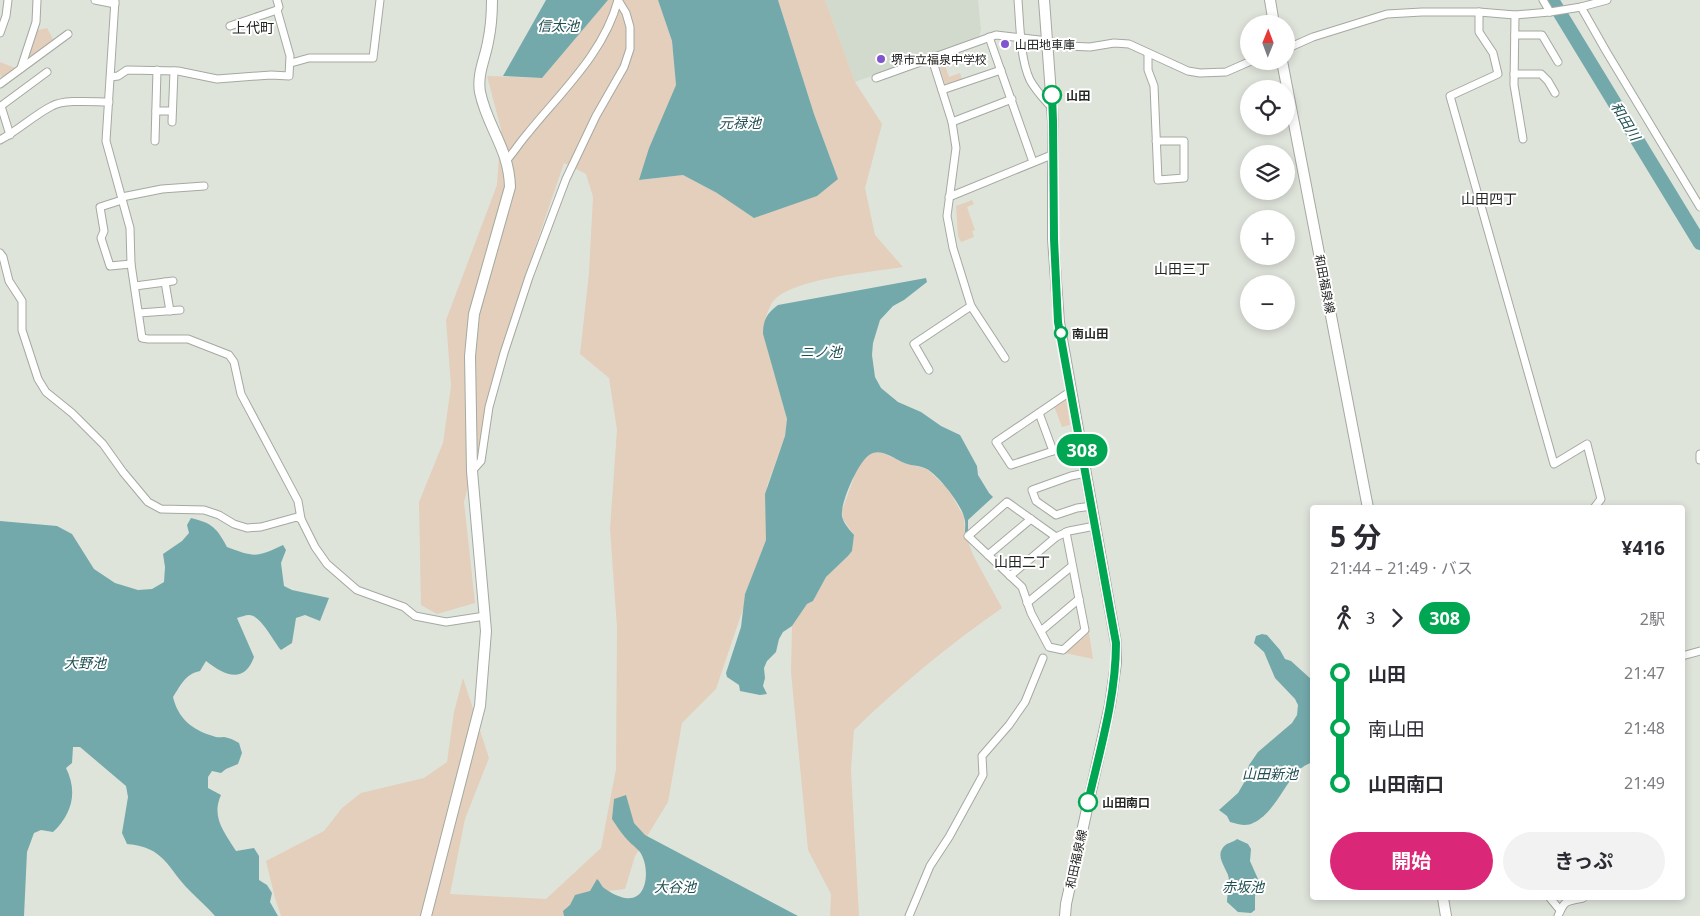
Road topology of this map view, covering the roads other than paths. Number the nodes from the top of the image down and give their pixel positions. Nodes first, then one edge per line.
1 (8, 0) edge
2 (36, 0) edge
3 (95, 0) edge
4 (277, 0) edge
5 (380, 0) edge
6 (492, 0) edge
7 (618, 0) edge
8 (1018, 0) edge
9 (1044, 0) edge
10 (1270, 0) edge
11 (1543, 0) edge
12 (1607, 0) edge
13 (115, 2) edge
14 (1581, 7) junction
15 (277, 10) junction
16 (1479, 12) junction
17 (1552, 12) junction
18 (1272, 15) edge
19 (1515, 15) junction
20 (230, 26) dead end
21 (0, 33) edge
22 (68, 34) dead end
23 (1515, 35) junction
24 (989, 37) junction
25 (1021, 38) junction
26 (1048, 41) junction
27 (1295, 45) edge
28 (1148, 54) junction
29 (932, 59) junction
30 (1558, 62) dead end
31 (291, 63) junction
32 (1240, 66) edge
33 (21, 68) junction
34 (157, 70) junction
35 (174, 70) junction
36 (1001, 70) junction
37 (1284, 70) edge
38 (47, 72) dead end
39 (1514, 74) junction
40 (112, 77) junction
41 (876, 78) dead end
42 (0, 82) edge
43 (942, 90) junction
44 (1555, 93) dead end
45 (1012, 99) junction
46 (109, 102) junction
47 (1052, 108) junction
48 (156, 111) junction
49 (172, 111) junction
50 (172, 122) dead end
51 (952, 122) junction
52 (10, 135) junction
53 (1523, 139) dead end
54 (0, 140) edge
55 (155, 141) dead end
56 (1156, 141) junction
57 (1054, 154) junction
58 (506, 161) junction
59 (1033, 162) junction
60 (204, 186) dead end
61 (949, 197) junction
62 (122, 198) junction
63 (1699, 204) edge
64 (0, 253) edge
65 (131, 264) junction
66 (135, 286) junction
67 (971, 306) junction
68 (180, 310) dead end
69 (170, 311) junction
70 (139, 312) junction
71 (1005, 358) dead end
72 (929, 370) dead end
73 (1071, 391) junction
74 (1039, 413) junction
75 (1080, 442) junction
76 (1053, 451) junction
77 (1700, 454) edge
78 (1700, 460) edge
79 (472, 471) junction
80 (1086, 473) junction
81 (1367, 505) edge
82 (1596, 505) edge
83 (1092, 506) junction
84 (301, 519) junction
85 (1031, 519) junction
86 (1095, 526) junction
87 (1066, 532) junction
88 (1056, 537) junction
89 (988, 555) junction
90 (1072, 566) junction
91 (1010, 576) junction
92 (1079, 599) junction
93 (1027, 603) junction
94 (485, 616) junction
95 (1041, 631) junction
96 (1700, 651) edge
97 (1685, 655) edge
98 (1043, 658) dead end
99 (1442, 900) edge
100 (1551, 900) edge
101 (1575, 900) edge
102 (1559, 914) edge
103 (426, 916) edge
104 (909, 916) edge
105 (1066, 916) edge
106 (1446, 916) edge

1 - 21 street
2 - 33 street
3 - 13 street
4 - 15 street
5 - 31 street
6 - 58 main road
7 - 58 street
7 - 79 street
8 - 25 street
9 - 26 main road, 和田福泉線
10 - 18 main road
11 - 17 street
12 - 14 street
13 - 40 street
14 - 17 street
14 - 63 street
15 - 20 street
15 - 31 street
16 - 19 street
16 - 27 street
16 - 82 street
17 - 19 street
19 - 23 street
22 - 33 street
23 - 30 street
23 - 39 street
24 - 25 street
24 - 29 street
24 - 36 street
25 - 26 street
25 - 47 street
26 - 28 street
26 - 47 main road, 和田福泉線
28 - 32 street
28 - 56 street
29 - 41 street
29 - 43 street
31 - 35 street
33 - 42 street
34 - 35 street
34 - 40 street
34 - 48 street
35 - 49 street
36 - 43 street
36 - 45 street
37 - 81 main road, 和田福泉線
38 - 52 street
39 - 44 street
39 - 53 street
40 - 46 street
43 - 51 street
45 - 51 street
45 - 59 street
46 - 52 street
46 - 62 street
47 - 57 main road, 和田福泉線
48 - 49 street
48 - 55 street
49 - 50 street
51 - 61 street
52 - 54 street
56 - 56 street
57 - 59 street
57 - 73 main road, 和田福泉線
58 - 79 main road
59 - 61 street
60 - 62 street
61 - 67 street
62 - 65 street
62 - 65 street
64 - 84 street
65 - 66 street
66 - 69 street
66 - 70 street
67 - 71 street
67 - 72 street
68 - 69 street
69 - 70 street
70 - 84 street
73 - 74 street
73 - 75 main road, 和田福泉線
74 - 76 street
74 - 76 street
75 - 76 street
75 - 80 main road, 和田福泉線
77 - 78 street
79 - 94 main road
80 - 83 main road, 和田福泉線
80 - 83 street
83 - 86 main road, 和田福泉線
84 - 94 street
85 - 88 street
85 - 89 street
85 - 89 street
86 - 87 street
86 - 105 main road, 和田福泉線
87 - 88 street
87 - 90 street
88 - 91 street
89 - 91 street
90 - 92 street
90 - 93 street
91 - 93 street
92 - 95 street
92 - 95 street
93 - 95 street
94 - 103 main road
96 - 97 street
98 - 104 street
99 - 106 main road
100 - 102 street
101 - 102 street

